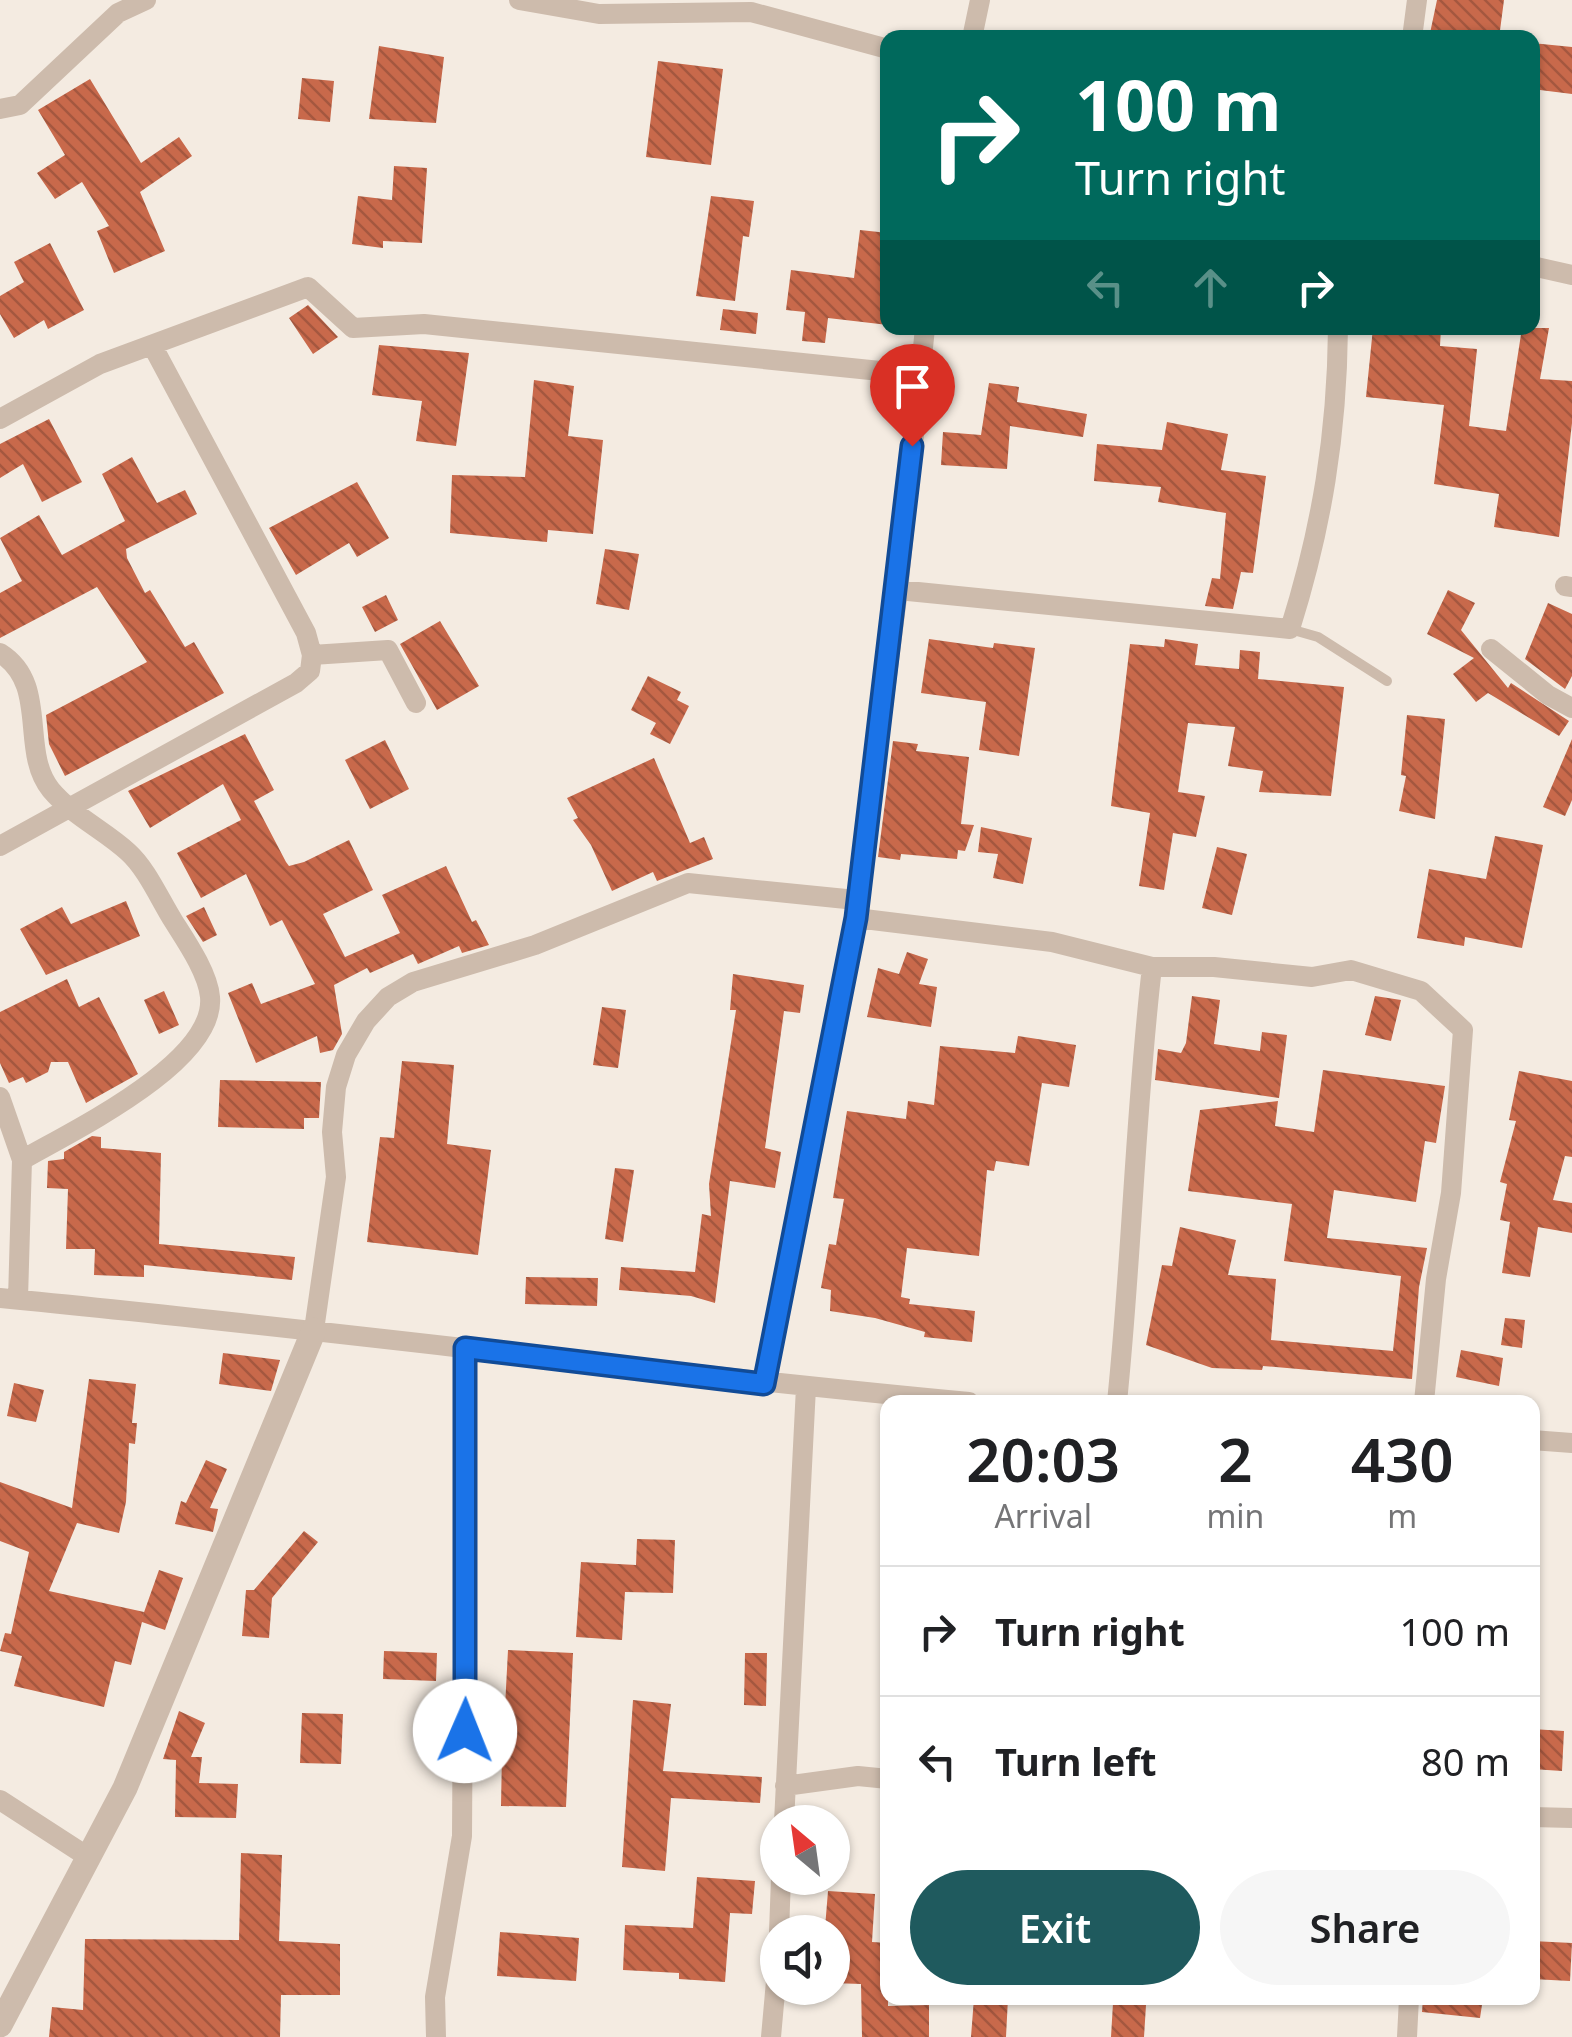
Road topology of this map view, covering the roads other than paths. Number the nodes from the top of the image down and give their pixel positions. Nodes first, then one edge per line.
1 (146, 0) edge
2 (519, 0) edge
3 (980, 0) edge
4 (1418, 0) edge
5 (974, 30) edge
6 (1413, 30) edge
7 (880, 47) edge
8 (0, 109) edge
9 (1540, 268) edge
10 (1572, 275) edge
11 (924, 335) edge
12 (1338, 335) edge
13 (152, 345) junction
14 (919, 375) junction
15 (0, 420) edge
16 (898, 590) junction
17 (1290, 629) junction
18 (1491, 649) dead end
19 (0, 653) edge
20 (312, 655) junction
21 (1387, 681) dead end
22 (416, 703) dead end
23 (1572, 708) edge
24 (70, 807) junction
25 (0, 846) edge
26 (856, 909) junction
27 (1152, 967) junction
28 (0, 1097) edge
29 (22, 1160) junction
30 (9, 1298) edge
31 (314, 1330) junction
32 (465, 1348) junction
33 (764, 1384) junction
34 (806, 1387) junction
35 (893, 1395) edge
36 (1117, 1395) edge
37 (1425, 1395) edge
38 (1540, 1441) edge
39 (1572, 1443) edge
40 (880, 1778) edge
41 (785, 1786) junction
42 (0, 1800) edge
43 (784, 1805) edge
44 (1540, 1818) edge
45 (1572, 1818) edge
46 (88, 1857) junction
47 (774, 2005) edge
48 (1408, 2005) edge
49 (0, 2025) edge
50 (436, 2037) edge
51 (771, 2037) edge
52 (1406, 2037) edge

1 - 8 street
2 - 7 street
3 - 5 street
4 - 6 street
9 - 10 street
11 - 14 street
12 - 17 street
13 - 14 street
13 - 15 street
13 - 20 street
14 - 16 street
16 - 17 street
16 - 26 street
17 - 21 lane
18 - 23 street
19 - 24 street
20 - 22 street
20 - 24 street
24 - 25 street
24 - 29 street
26 - 27 street
26 - 31 street
26 - 33 street
27 - 36 street
27 - 37 street
28 - 29 street
29 - 30 street
30 - 31 street
31 - 32 street
31 - 46 street
32 - 33 street
32 - 50 street
33 - 34 street
34 - 35 street
34 - 41 street
38 - 39 street
40 - 41 street
41 - 43 street
42 - 46 street
44 - 45 street
46 - 49 street
47 - 51 street
48 - 52 street

